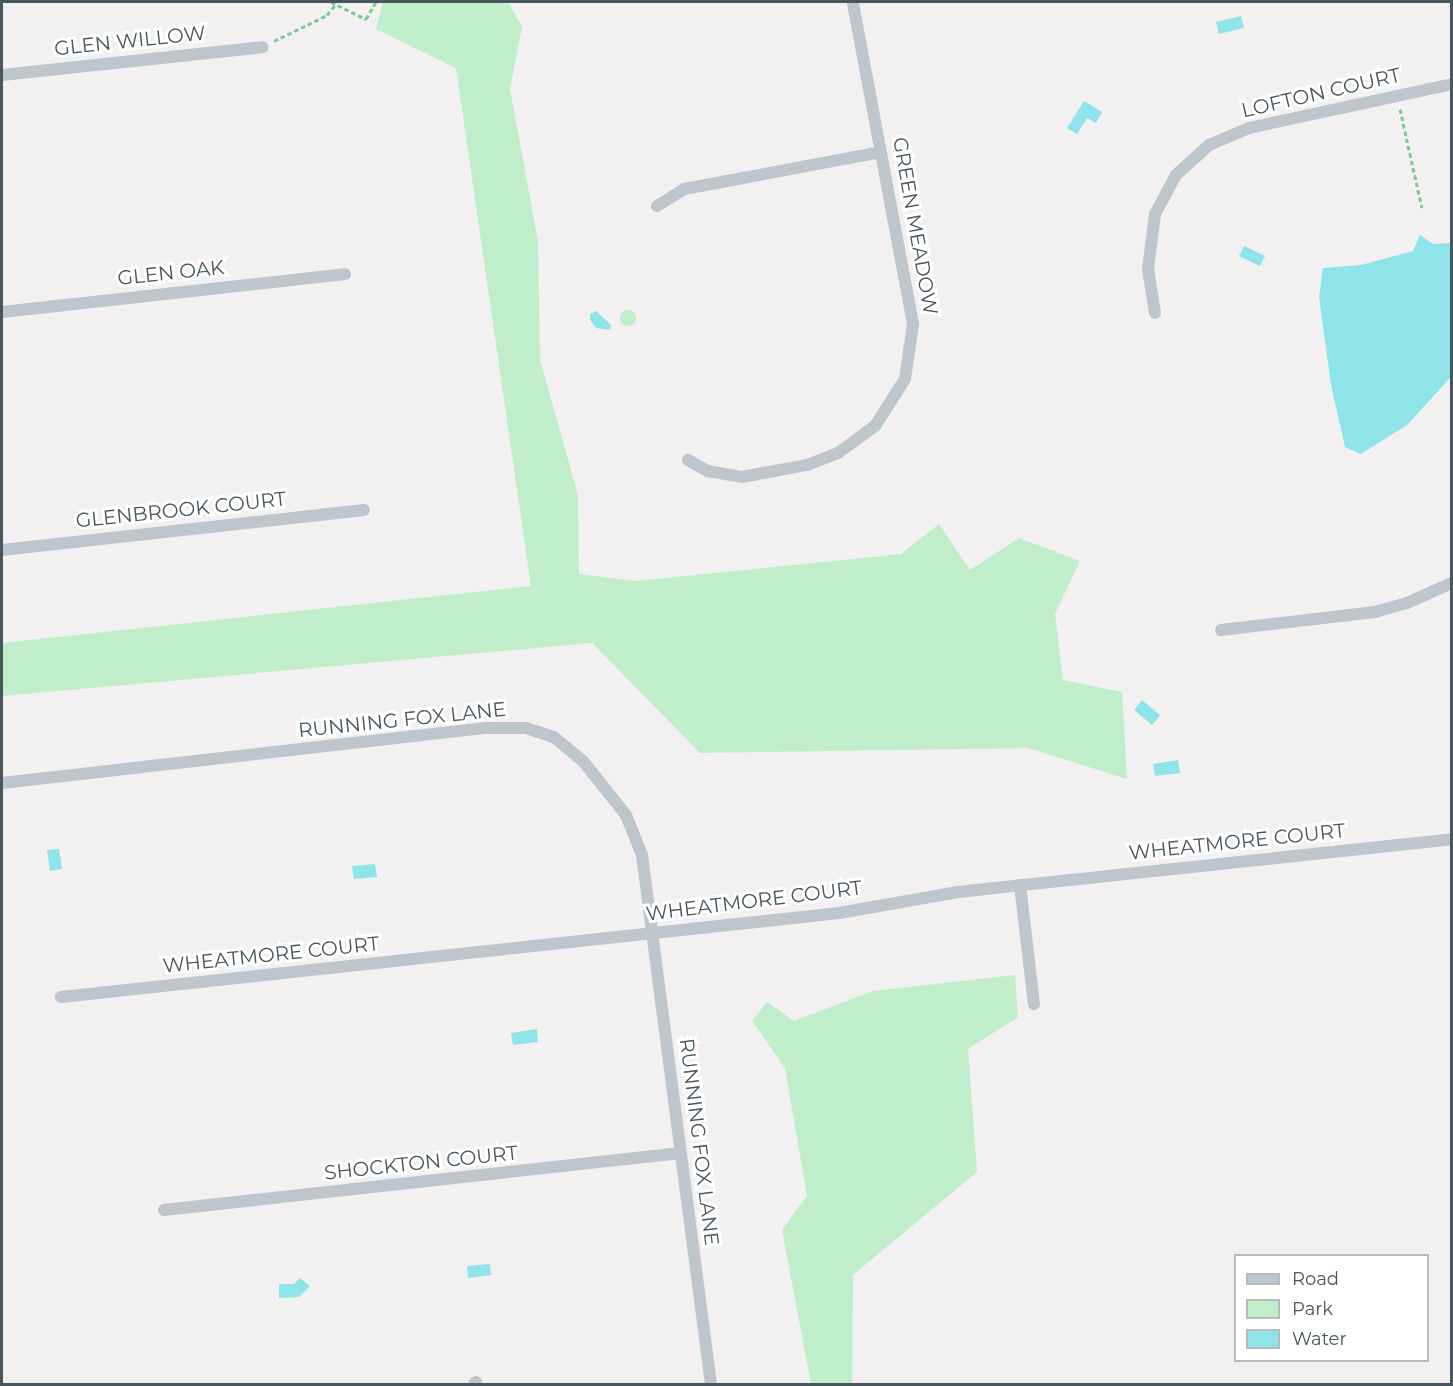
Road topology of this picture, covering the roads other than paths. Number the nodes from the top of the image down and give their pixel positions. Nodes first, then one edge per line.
1 (853, 2) edge
2 (263, 46) road end
3 (2, 75) edge
4 (1452, 84) edge
5 (881, 152) junction
6 (657, 206) dead end
7 (345, 274) dead end
8 (2, 312) edge
9 (1155, 313) dead end
10 (688, 460) dead end
11 (364, 510) dead end
12 (2, 550) edge
13 (1452, 583) edge
14 (1221, 630) dead end
15 (2, 783) edge
16 (1452, 839) edge
17 (1020, 885) junction
18 (654, 933) junction
19 (61, 997) dead end
20 (1034, 1004) dead end
21 (681, 1154) junction
22 (164, 1210) dead end
23 (711, 1384) edge

1 - 5 street, GREEN MEADOW
2 - 3 street, GLEN WILLOW
4 - 9 street, LOFTON COURT
5 - 6 street
5 - 10 street, GREEN MEADOW
7 - 8 street, GLEN OAK
11 - 12 street, GLENBROOK COURT
13 - 14 street
15 - 18 street, RUNNING FOX LANE
16 - 17 street, WHEATMORE COURT
17 - 18 street, WHEATMORE COURT
17 - 20 street
18 - 19 street, WHEATMORE COURT
18 - 21 street, RUNNING FOX LANE
21 - 22 street, SHOCKTON COURT
21 - 23 street, RUNNING FOX LANE

